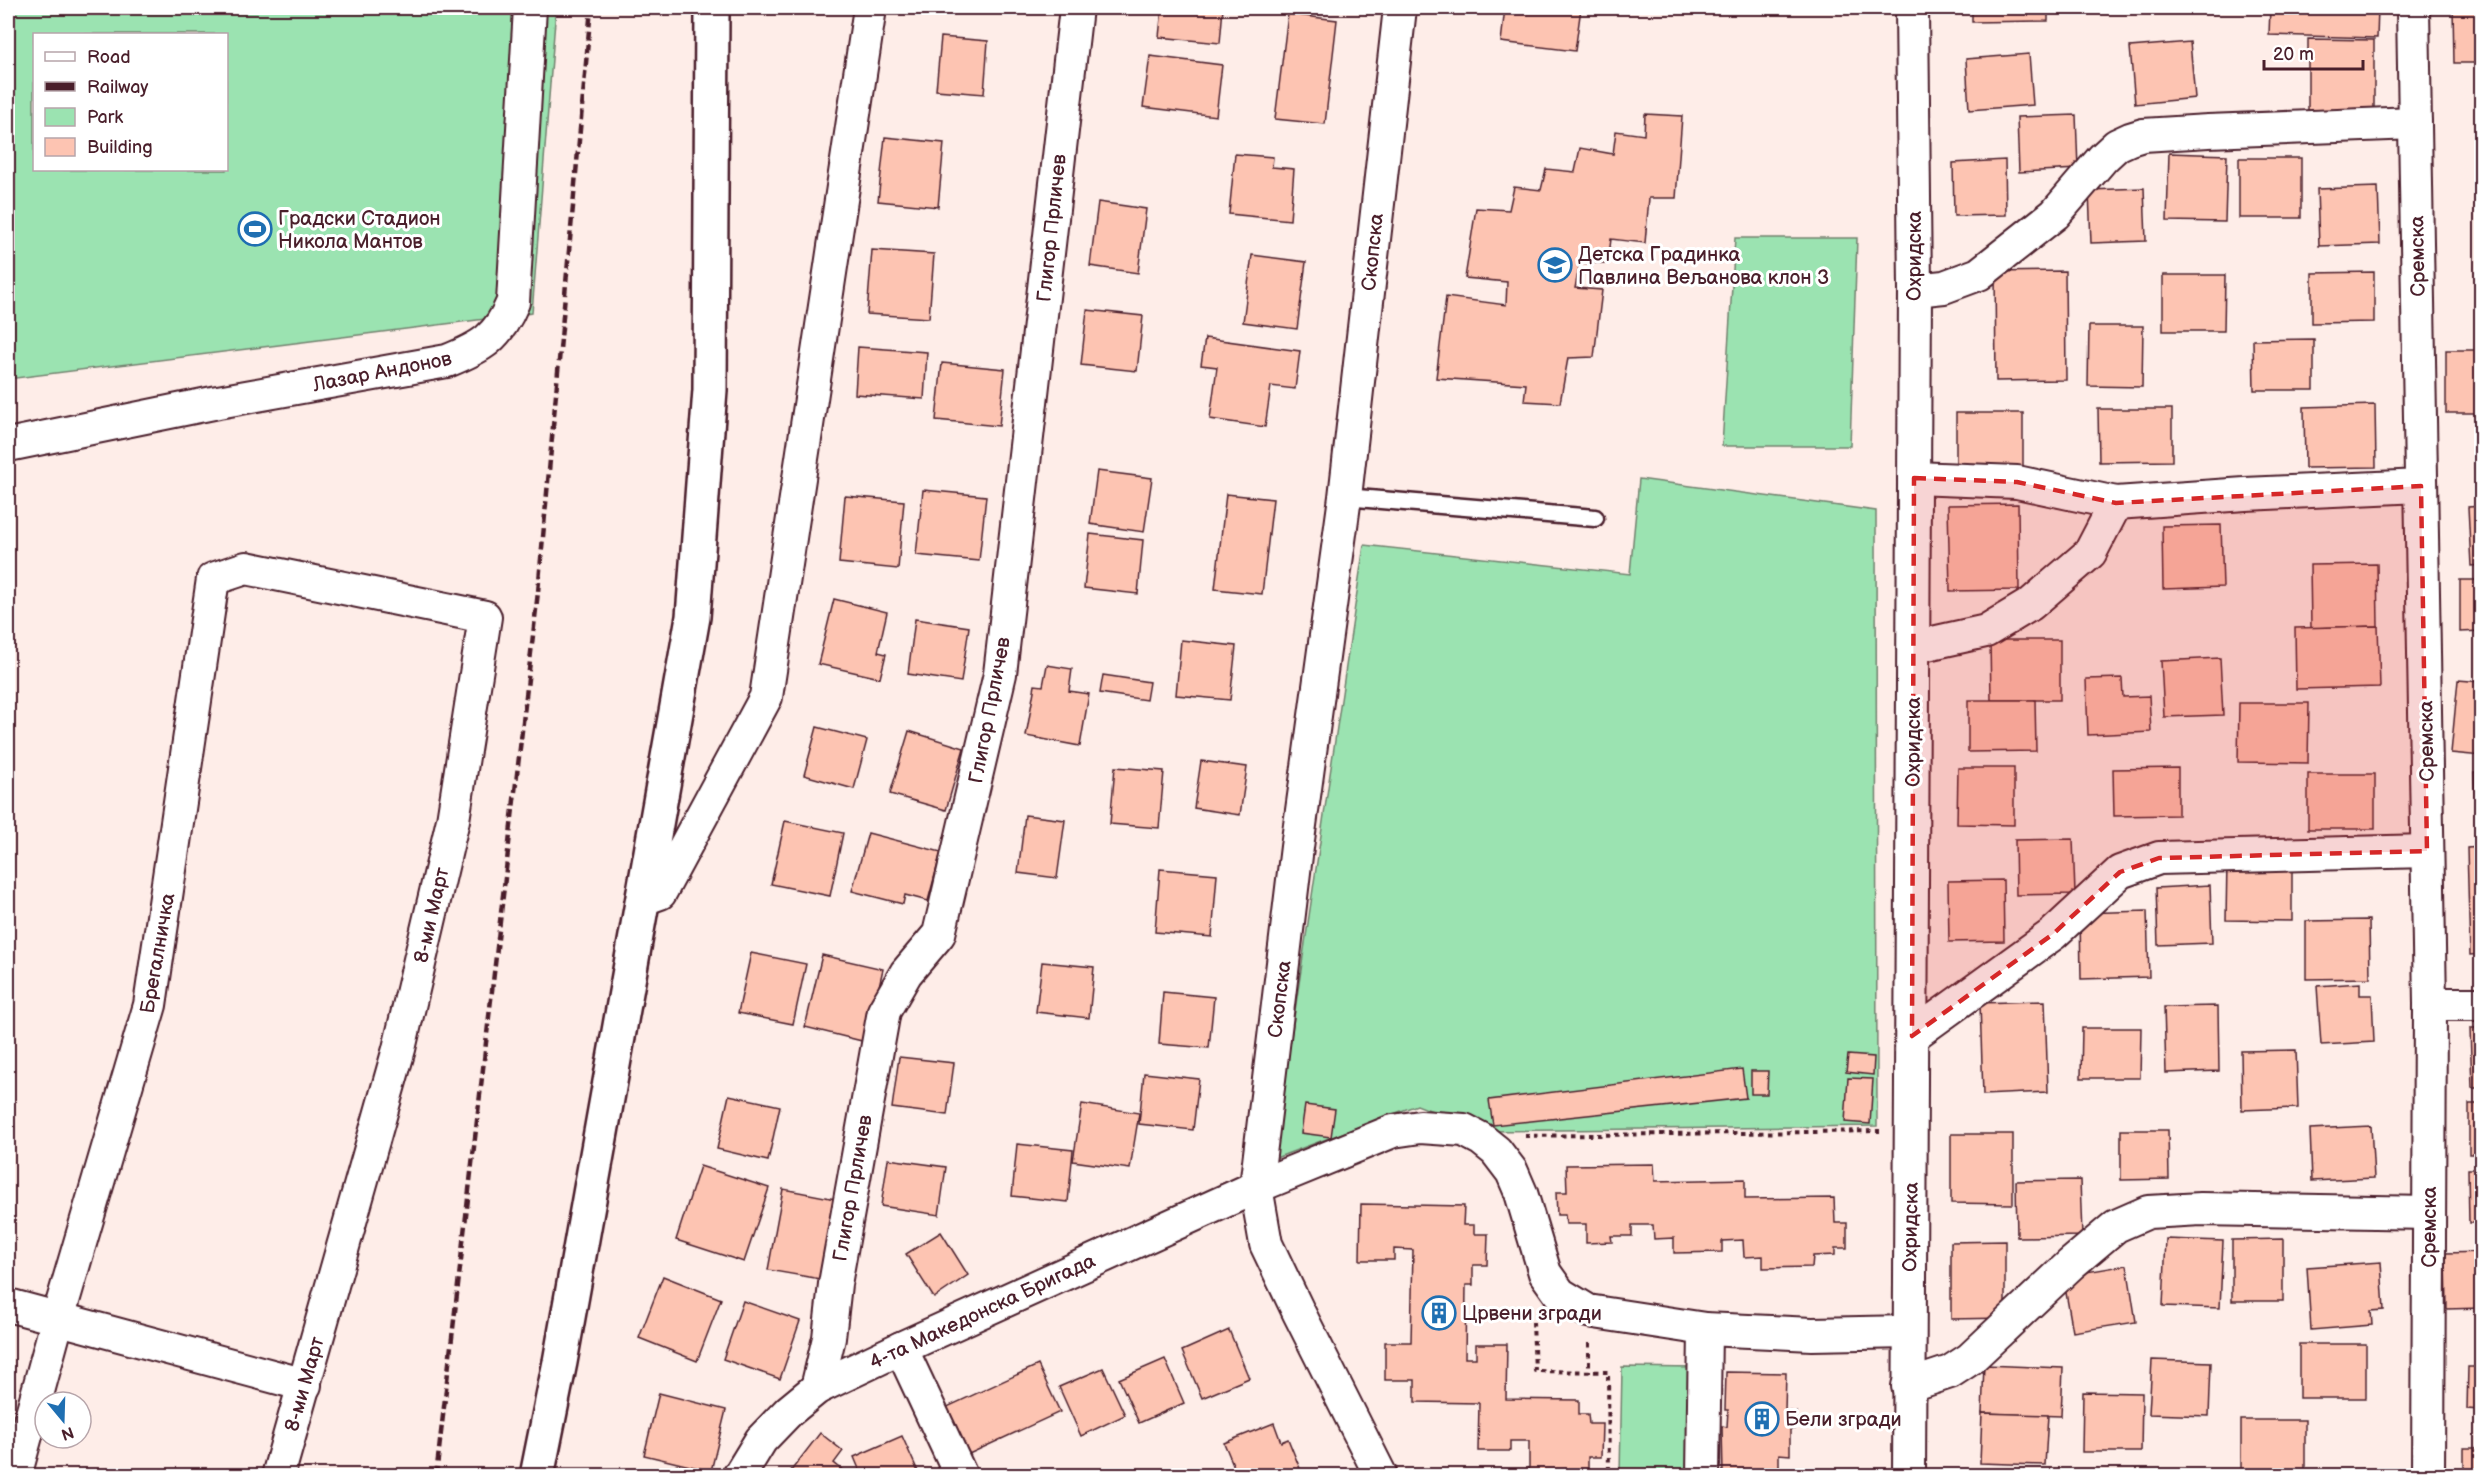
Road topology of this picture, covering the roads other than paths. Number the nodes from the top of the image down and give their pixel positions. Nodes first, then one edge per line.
1 (530, 8) edge
2 (712, 8) edge
3 (870, 8) edge
4 (1076, 8) edge
5 (1400, 8) edge
6 (1912, 8) edge
7 (2413, 8) edge
8 (2415, 123) junction
9 (1915, 290) junction
10 (8, 445) edge
11 (1914, 478) junction
12 (2421, 486) junction
13 (1345, 497) junction
14 (2116, 503) junction
15 (1595, 518) dead end
16 (213, 579) joint
17 (1914, 647) junction
18 (2427, 851) junction
19 (643, 899) junction
20 (2430, 1004) junction
21 (2481, 1004) edge
22 (1912, 1036) junction
23 (1256, 1187) junction
24 (2429, 1213) junction
25 (8, 1305) edge
26 (58, 1318) junction
27 (1705, 1329) junction
28 (1909, 1332) junction
29 (901, 1348) junction
30 (305, 1385) junction
31 (1908, 1386) junction
32 (817, 1389) junction
33 (15, 1476) edge
34 (278, 1476) edge
35 (537, 1476) edge
36 (740, 1476) edge
37 (961, 1476) edge
38 (1381, 1476) edge
39 (1703, 1476) edge
40 (1909, 1476) edge
41 (2428, 1476) edge

1 - 10 street, Лазар Андонов
2 - 19 street
3 - 19 street
4 - 32 street, Глигор Прличев
5 - 13 street, Скопска
6 - 9 street, Охридска
7 - 8 street, Сремска
8 - 9 street
8 - 12 street, Сремска
9 - 11 street, Охридска
11 - 14 street
11 - 17 street, Охридска
12 - 14 street
12 - 18 street, Сремска
13 - 15 lane
13 - 23 street, Скопска
14 - 17 street
16 - 26 street, Брегалничка
16 - 30 street, 8-ми Март
17 - 22 street, Охридска
18 - 20 street, Сремска
18 - 22 street
19 - 35 street
20 - 21 street
20 - 24 street, Сремска
22 - 28 street, Охридска
23 - 27 street, 4-та Македонска Бригада
23 - 29 street, 4-та Македонска Бригада
23 - 38 street, Скопска
24 - 31 street
24 - 41 street, Сремска
25 - 26 street
26 - 30 street
26 - 33 street, Брегалничка
27 - 28 street, 4-та Македонска Бригада
27 - 39 street
28 - 31 street, Охридска
29 - 32 street, 4-та Македонска Бригада
29 - 37 street
30 - 34 street, 8-ми Март
31 - 40 street, Охридска
32 - 36 street, 4-та Македонска Бригада

